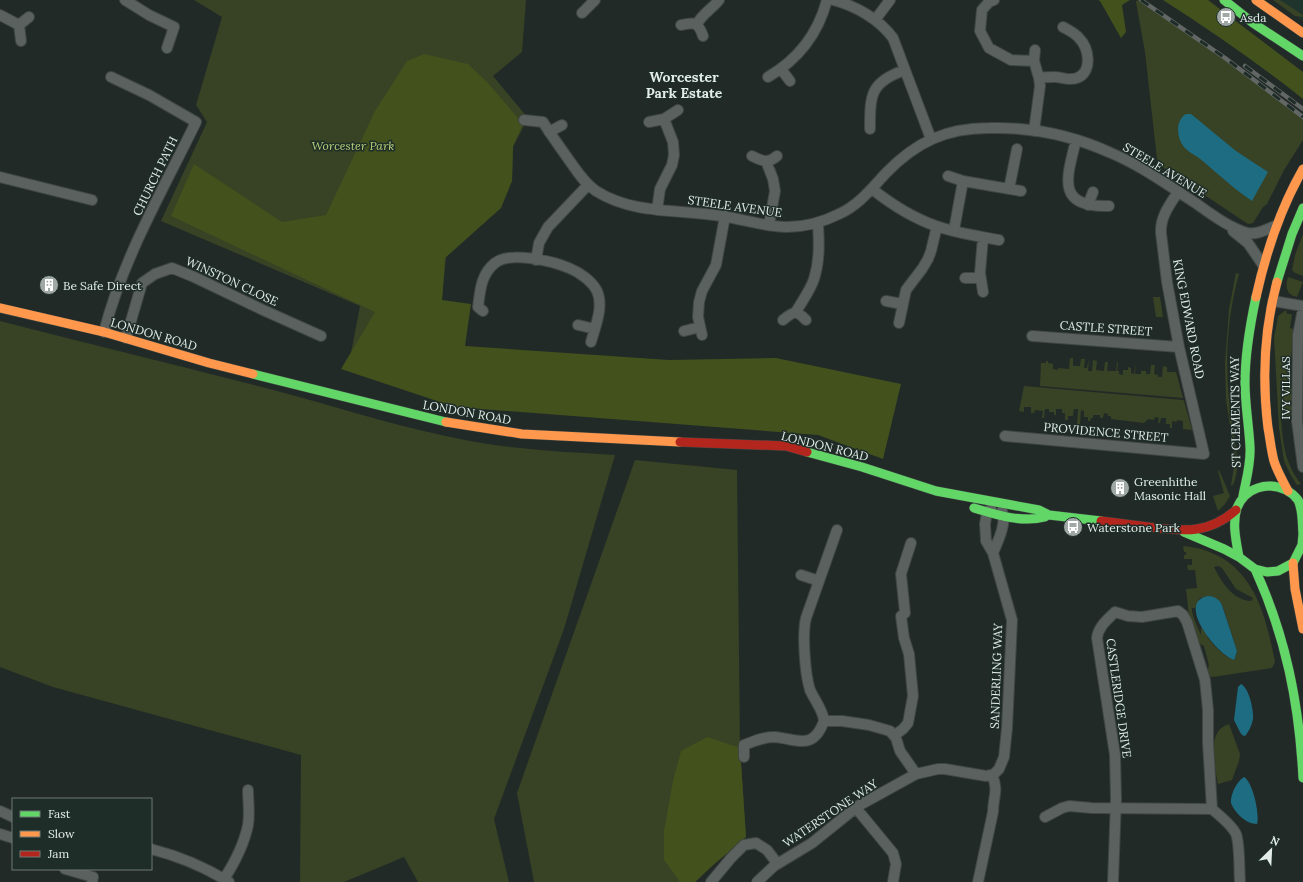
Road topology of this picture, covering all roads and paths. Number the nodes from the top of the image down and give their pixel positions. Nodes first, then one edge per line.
1 (125, 0) edge
2 (595, 0) edge
3 (719, 0) edge
4 (827, 0) edge
5 (833, 0) edge
6 (890, 0) edge
7 (994, 0) edge
8 (1224, 0) edge
9 (1256, 0) edge
10 (582, 13) dead end
11 (0, 15) edge
12 (29, 17) dead end
13 (876, 20) junction
14 (697, 24) junction
15 (19, 25) junction
16 (681, 25) dead end
17 (1063, 27) dead end
18 (1303, 33) edge
19 (703, 36) dead end
20 (21, 41) dead end
21 (167, 48) dead end
22 (1035, 50) dead end
23 (1303, 56) edge
24 (1034, 61) junction
25 (781, 69) junction
26 (905, 70) junction
27 (111, 77) dead end
28 (768, 77) dead end
29 (1039, 78) junction
30 (790, 81) dead end
31 (678, 110) dead end
32 (664, 119) junction
33 (524, 120) dead end
34 (649, 122) dead end
35 (562, 125) dead end
36 (870, 129) dead end
37 (1034, 131) junction
38 (549, 132) junction
39 (930, 139) junction
40 (1076, 140) junction
41 (1017, 149) dead end
42 (752, 156) dead end
43 (776, 156) dead end
44 (766, 161) junction
45 (1303, 169) edge
46 (948, 176) dead end
47 (0, 177) edge
48 (963, 181) junction
49 (588, 185) junction
50 (872, 189) junction
51 (1009, 189) junction
52 (1021, 191) dead end
53 (1093, 192) dead end
54 (1178, 192) junction
55 (92, 200) dead end
56 (1088, 205) junction
57 (1109, 206) dead end
58 (1303, 208) edge
59 (657, 210) junction
60 (725, 216) junction
61 (818, 223) junction
62 (1228, 224) junction
63 (769, 225) junction
64 (937, 226) junction
65 (1275, 226) junction
66 (954, 230) junction
67 (983, 237) junction
68 (999, 240) dead end
69 (536, 260) junction
70 (1263, 265) junction
71 (965, 278) dead end
72 (980, 278) junction
73 (983, 292) dead end
74 (886, 301) dead end
75 (1273, 301) junction
76 (902, 304) junction
77 (1303, 306) edge
78 (0, 308) edge
79 (1303, 309) edge
80 (483, 311) dead end
81 (796, 312) junction
82 (783, 320) dead end
83 (806, 320) dead end
84 (899, 323) dead end
85 (578, 325) dead end
86 (595, 328) junction
87 (684, 331) dead end
88 (104, 332) junction
89 (321, 336) dead end
90 (1032, 336) dead end
91 (126, 338) junction
92 (591, 342) dead end
93 (1179, 347) junction
94 (1005, 436) dead end
95 (1204, 454) joint
96 (1303, 467) edge
97 (936, 491) junction
98 (1288, 491) junction
99 (1243, 496) junction
100 (1300, 501) edge
101 (998, 503) junction
102 (1236, 510) junction
103 (987, 512) junction
104 (1004, 515) junction
105 (1049, 515) junction
106 (837, 530) dead end
107 (1180, 531) junction
108 (1303, 534) edge
109 (911, 544) dead end
110 (993, 553) junction
111 (1239, 557) junction
112 (1298, 557) edge
113 (1255, 569) junction
114 (801, 575) dead end
115 (819, 581) junction
116 (1303, 628) edge
117 (824, 721) junction
118 (895, 735) junction
119 (744, 757) dead end
120 (916, 774) junction
121 (992, 775) junction
122 (1303, 778) edge
123 (248, 790) dead end
124 (856, 808) junction
125 (1115, 809) junction
126 (1212, 809) junction
127 (0, 811) edge
128 (12, 817) edge
129 (1045, 817) dead end
130 (0, 834) edge
131 (12, 838) edge
132 (152, 849) edge
133 (777, 864) junction
134 (68, 870) edge
135 (227, 880) edge
136 (92, 882) edge
137 (711, 882) edge
138 (758, 882) edge
139 (893, 882) edge
140 (978, 882) edge
141 (1113, 882) edge
142 (1240, 882) edge

1 - 21 street
2 - 10 street
3 - 14 street
4 - 25 street
5 - 13 street
6 - 13 street
7 - 24 street
8 - 23 main road
9 - 18 main road
11 - 15 street
12 - 15 street
13 - 26 street
14 - 16 street
14 - 19 street
15 - 20 street
17 - 29 street
22 - 24 street
24 - 29 street
25 - 28 street
25 - 30 street
26 - 36 street
26 - 39 street
27 - 88 street, CHURCH PATH
29 - 37 street
31 - 32 street
32 - 34 street
32 - 59 street
33 - 38 street, STEELE AVENUE
35 - 38 street
37 - 39 street, STEELE AVENUE
37 - 40 street, STEELE AVENUE
38 - 49 street, STEELE AVENUE
39 - 50 street, STEELE AVENUE
40 - 54 street, STEELE AVENUE
40 - 56 street
41 - 51 street
42 - 44 street
43 - 44 street
44 - 63 street
45 - 65 main road, ST CLEMENTS WAY
46 - 48 street
47 - 55 street
48 - 51 street
48 - 66 street
49 - 59 street, STEELE AVENUE
49 - 69 street
50 - 61 street, STEELE AVENUE
50 - 64 street
51 - 52 street
53 - 56 street
54 - 62 street, STEELE AVENUE
54 - 93 street, KING EDWARD ROAD
56 - 57 street
58 - 75 main road
59 - 60 street, STEELE AVENUE
60 - 63 street, STEELE AVENUE
60 - 87 street
61 - 63 street, STEELE AVENUE
61 - 81 street
62 - 65 street, STEELE AVENUE
62 - 70 street
64 - 66 street
64 - 76 street
65 - 70 main road, ST CLEMENTS WAY
66 - 67 street
67 - 68 street
67 - 72 street
69 - 80 street
69 - 86 street
70 - 99 main road, ST CLEMENTS WAY
71 - 72 street
72 - 73 street
74 - 76 street
75 - 77 street
75 - 98 main road
76 - 84 street
78 - 88 main road, LONDON ROAD
79 - 96 street, IVY VILLAS
81 - 82 street
81 - 83 street
85 - 86 street
86 - 92 street
88 - 91 main road, LONDON ROAD
89 - 91 street, WINSTON CLOSE
90 - 93 street, CASTLE STREET
91 - 97 main road, LONDON ROAD
93 - 95 street, KING EDWARD ROAD
94 - 95 street, PROVIDENCE STREET
97 - 101 main road, LONDON ROAD
97 - 103 main road, LONDON ROAD
98 - 99 main road
98 - 100 main road
99 - 102 main road
100 - 108 main road
101 - 103 street
101 - 104 street
101 - 105 main road, LONDON ROAD
102 - 107 main road, LONDON ROAD
102 - 111 main road
103 - 104 main road, LONDON ROAD
103 - 110 street, SANDERLING WAY
104 - 105 main road, LONDON ROAD
104 - 110 street
105 - 107 main road, LONDON ROAD
106 - 115 street
107 - 111 main road, LONDON ROAD
108 - 112 main road
109 - 118 street
110 - 121 street, SANDERLING WAY
111 - 113 main road
112 - 113 main road
112 - 116 main road
113 - 122 main road
114 - 115 street
115 - 117 street
117 - 118 street
117 - 119 street
118 - 120 street
120 - 121 street, WATERSTONE WAY
120 - 124 street, WATERSTONE WAY
121 - 140 street
123 - 135 street
124 - 133 street, WATERSTONE WAY
124 - 139 street
125 - 126 street
125 - 126 street, CASTLERIDGE DRIVE
125 - 129 street
125 - 141 street, CASTLERIDGE DRIVE
126 - 142 street
127 - 128 street
130 - 131 street
132 - 135 street
133 - 137 street
133 - 138 street, WATERSTONE WAY
134 - 136 street

